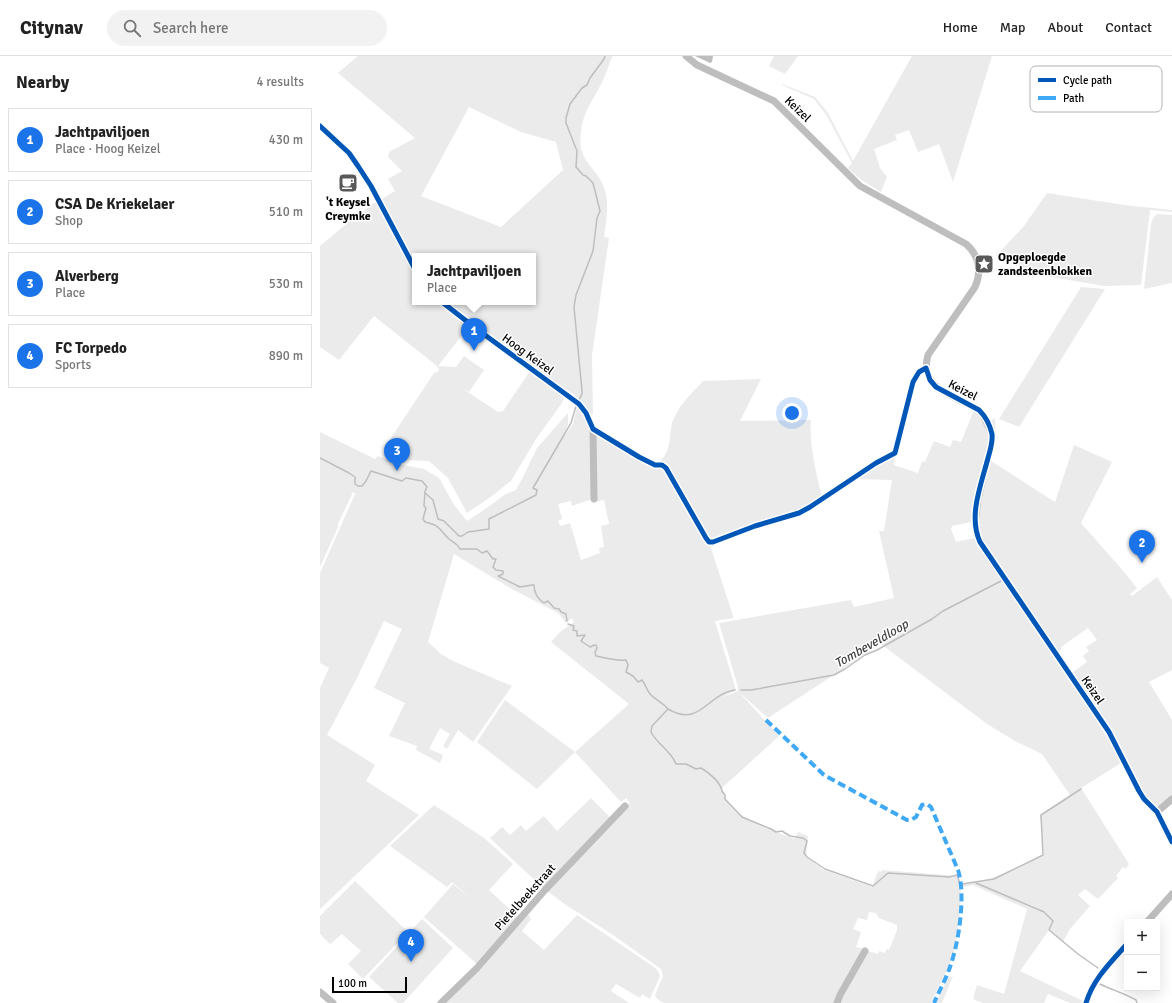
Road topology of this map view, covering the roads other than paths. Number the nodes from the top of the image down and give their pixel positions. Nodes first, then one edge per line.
1 (686, 56) edge
2 (320, 126) edge
3 (412, 263) edge
4 (446, 305) edge
5 (926, 368) junction
6 (594, 499) dead end
7 (706, 538) dead end
8 (1172, 799) edge
9 (626, 806) dead end
10 (1157, 812) junction
11 (1172, 842) edge
12 (1172, 894) edge
13 (1150, 919) edge
14 (1124, 947) edge
15 (865, 951) dead end
16 (320, 992) edge
17 (333, 1003) edge
18 (441, 1003) edge
19 (837, 1003) edge
20 (1086, 1003) edge

1 - 5 street, Keizel
2 - 3 street
4 - 6 street, Hoog Keizel
5 - 7 street, Keizel
5 - 10 street, Keizel
8 - 10 street
9 - 18 street, Pietelbeekstraat
10 - 11 street, Keizel
12 - 13 street
14 - 20 street
15 - 19 street
16 - 17 street

